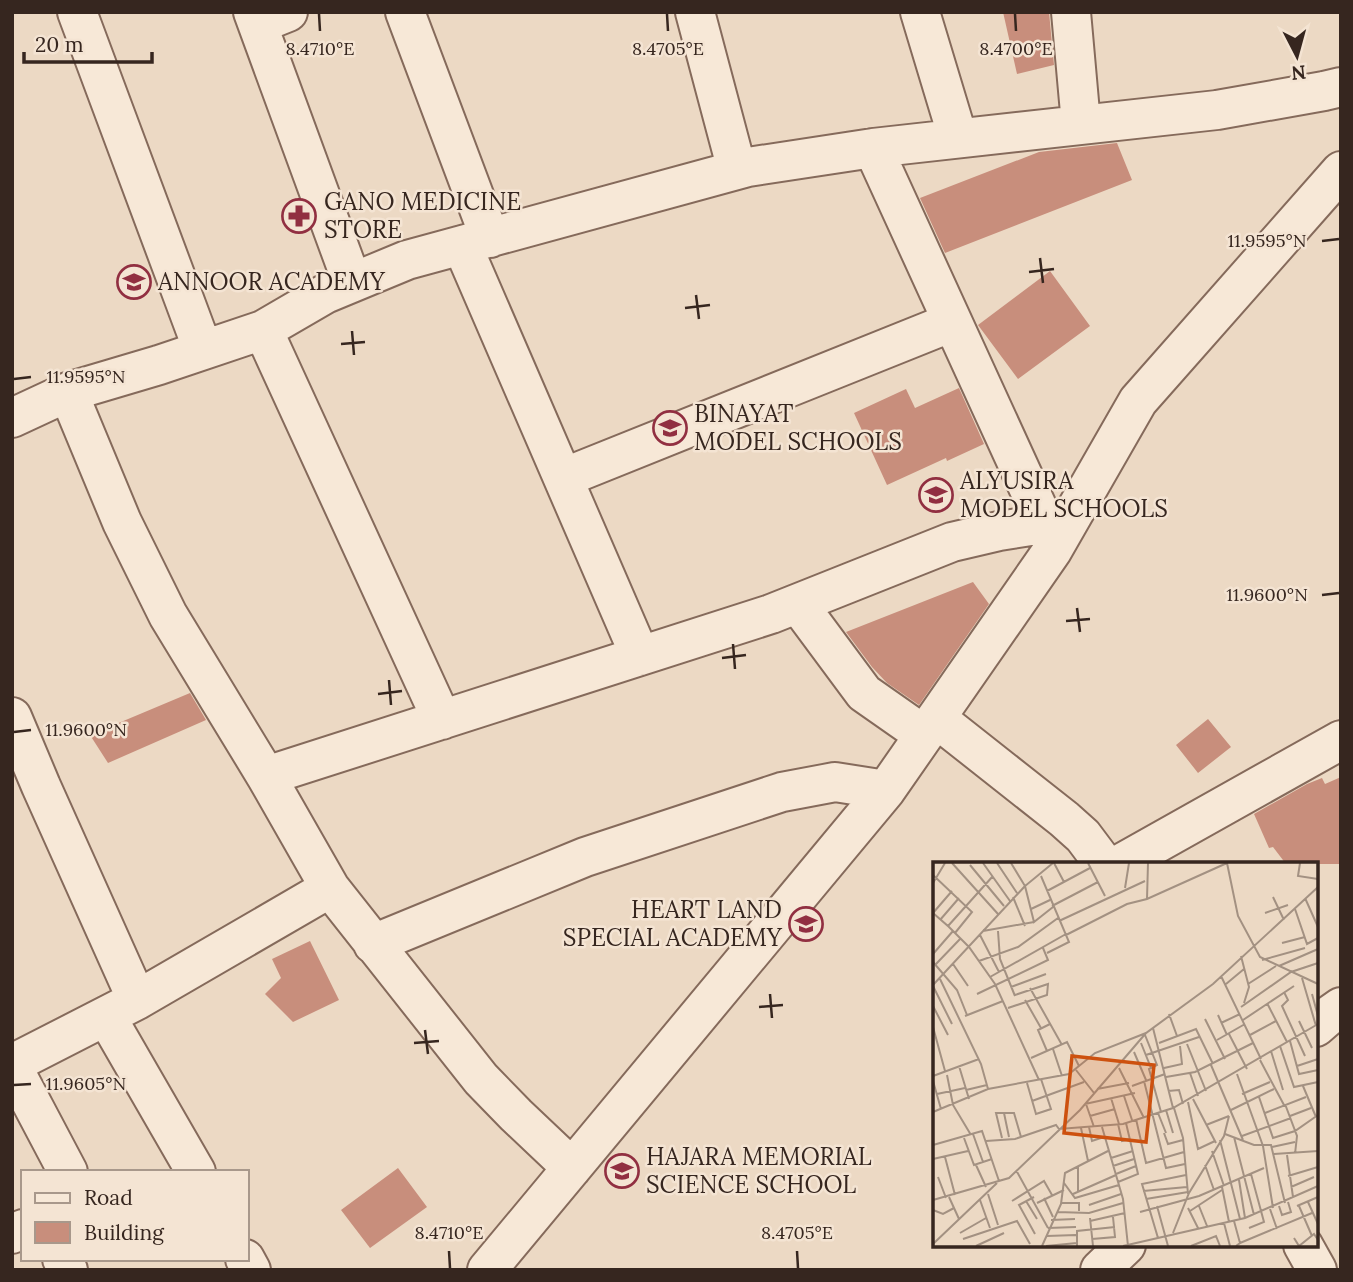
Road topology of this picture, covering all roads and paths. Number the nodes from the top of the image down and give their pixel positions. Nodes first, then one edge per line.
1 (77, 12) edge
2 (405, 12) edge
3 (920, 12) edge
4 (1071, 12) edge
5 (697, 13) edge
6 (266, 16) edge
7 (1341, 87) edge
8 (1081, 124) junction
9 (958, 138) junction
10 (873, 148) junction
11 (737, 170) junction
12 (1341, 171) edge
13 (476, 242) junction
14 (352, 282) junction
15 (952, 322) junction
16 (263, 330) junction
17 (203, 350) junction
18 (68, 392) junction
19 (12, 418) edge
20 (563, 478) junction
21 (1057, 522) junction
22 (798, 604) junction
23 (640, 656) junction
24 (12, 717) edge
25 (442, 720) junction
26 (930, 727) junction
27 (1341, 740) edge
28 (266, 776) junction
29 (886, 790) junction
30 (1102, 862) edge
31 (1124, 862) edge
32 (330, 888) junction
33 (373, 944) junction
34 (1341, 1007) edge
35 (122, 1008) junction
36 (1318, 1025) edge
37 (12, 1065) edge
38 (572, 1167) junction
39 (67, 1170) edge
40 (194, 1170) edge
41 (1124, 1247) edge
42 (1304, 1247) edge
43 (487, 1270) edge
44 (1100, 1270) edge
45 (1317, 1270) edge

1 - 17 street
2 - 13 street
3 - 9 street
4 - 8 street
5 - 11 street
6 - 14 street
7 - 8 street
8 - 9 street
9 - 10 street
10 - 11 street
10 - 15 street
11 - 13 street
12 - 21 street
13 - 14 street
13 - 20 street
14 - 16 street
15 - 20 street
15 - 21 street
16 - 17 street
16 - 25 street
17 - 18 street
18 - 19 street
18 - 28 street
20 - 23 street
21 - 22 street
21 - 26 street
22 - 23 street
22 - 26 street
23 - 25 street
24 - 35 street
25 - 28 street
26 - 29 street
26 - 30 street
27 - 31 street
28 - 32 street
29 - 33 street
29 - 38 street
32 - 33 street
32 - 35 street
33 - 38 street
34 - 36 street
35 - 37 street
35 - 40 street
37 - 39 street
38 - 43 street
41 - 44 street
42 - 45 street

